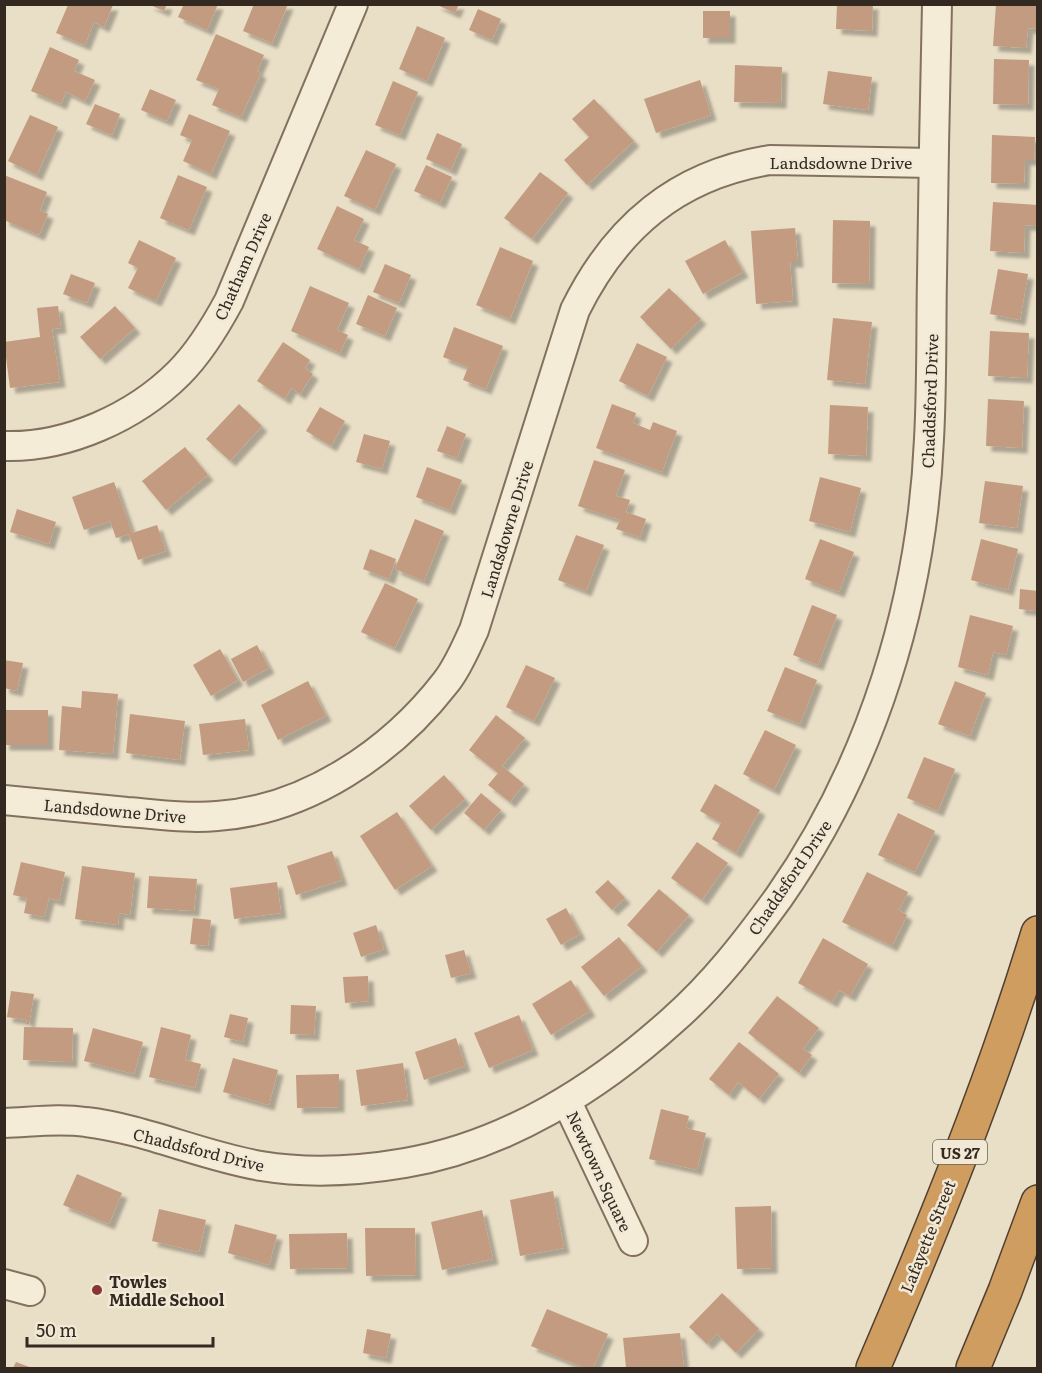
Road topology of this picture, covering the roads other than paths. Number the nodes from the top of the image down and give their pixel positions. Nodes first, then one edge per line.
1 (353, 4) edge
2 (937, 4) edge
3 (933, 163) junction
4 (4, 446) edge
5 (4, 800) edge
6 (1038, 933) edge
7 (567, 1101) junction
8 (4, 1124) edge
9 (1038, 1202) edge
10 (633, 1241) dead end
11 (873, 1368) edge
12 (973, 1368) edge

1 - 4 street, Chatham Drive
2 - 3 street, Chaddsford Drive
3 - 5 street, Landsdowne Drive
3 - 7 street, Chaddsford Drive
6 - 11 highway, Lafayette Street / US 27
7 - 8 street, Chaddsford Drive
7 - 10 street, Newtown Square
9 - 12 highway

